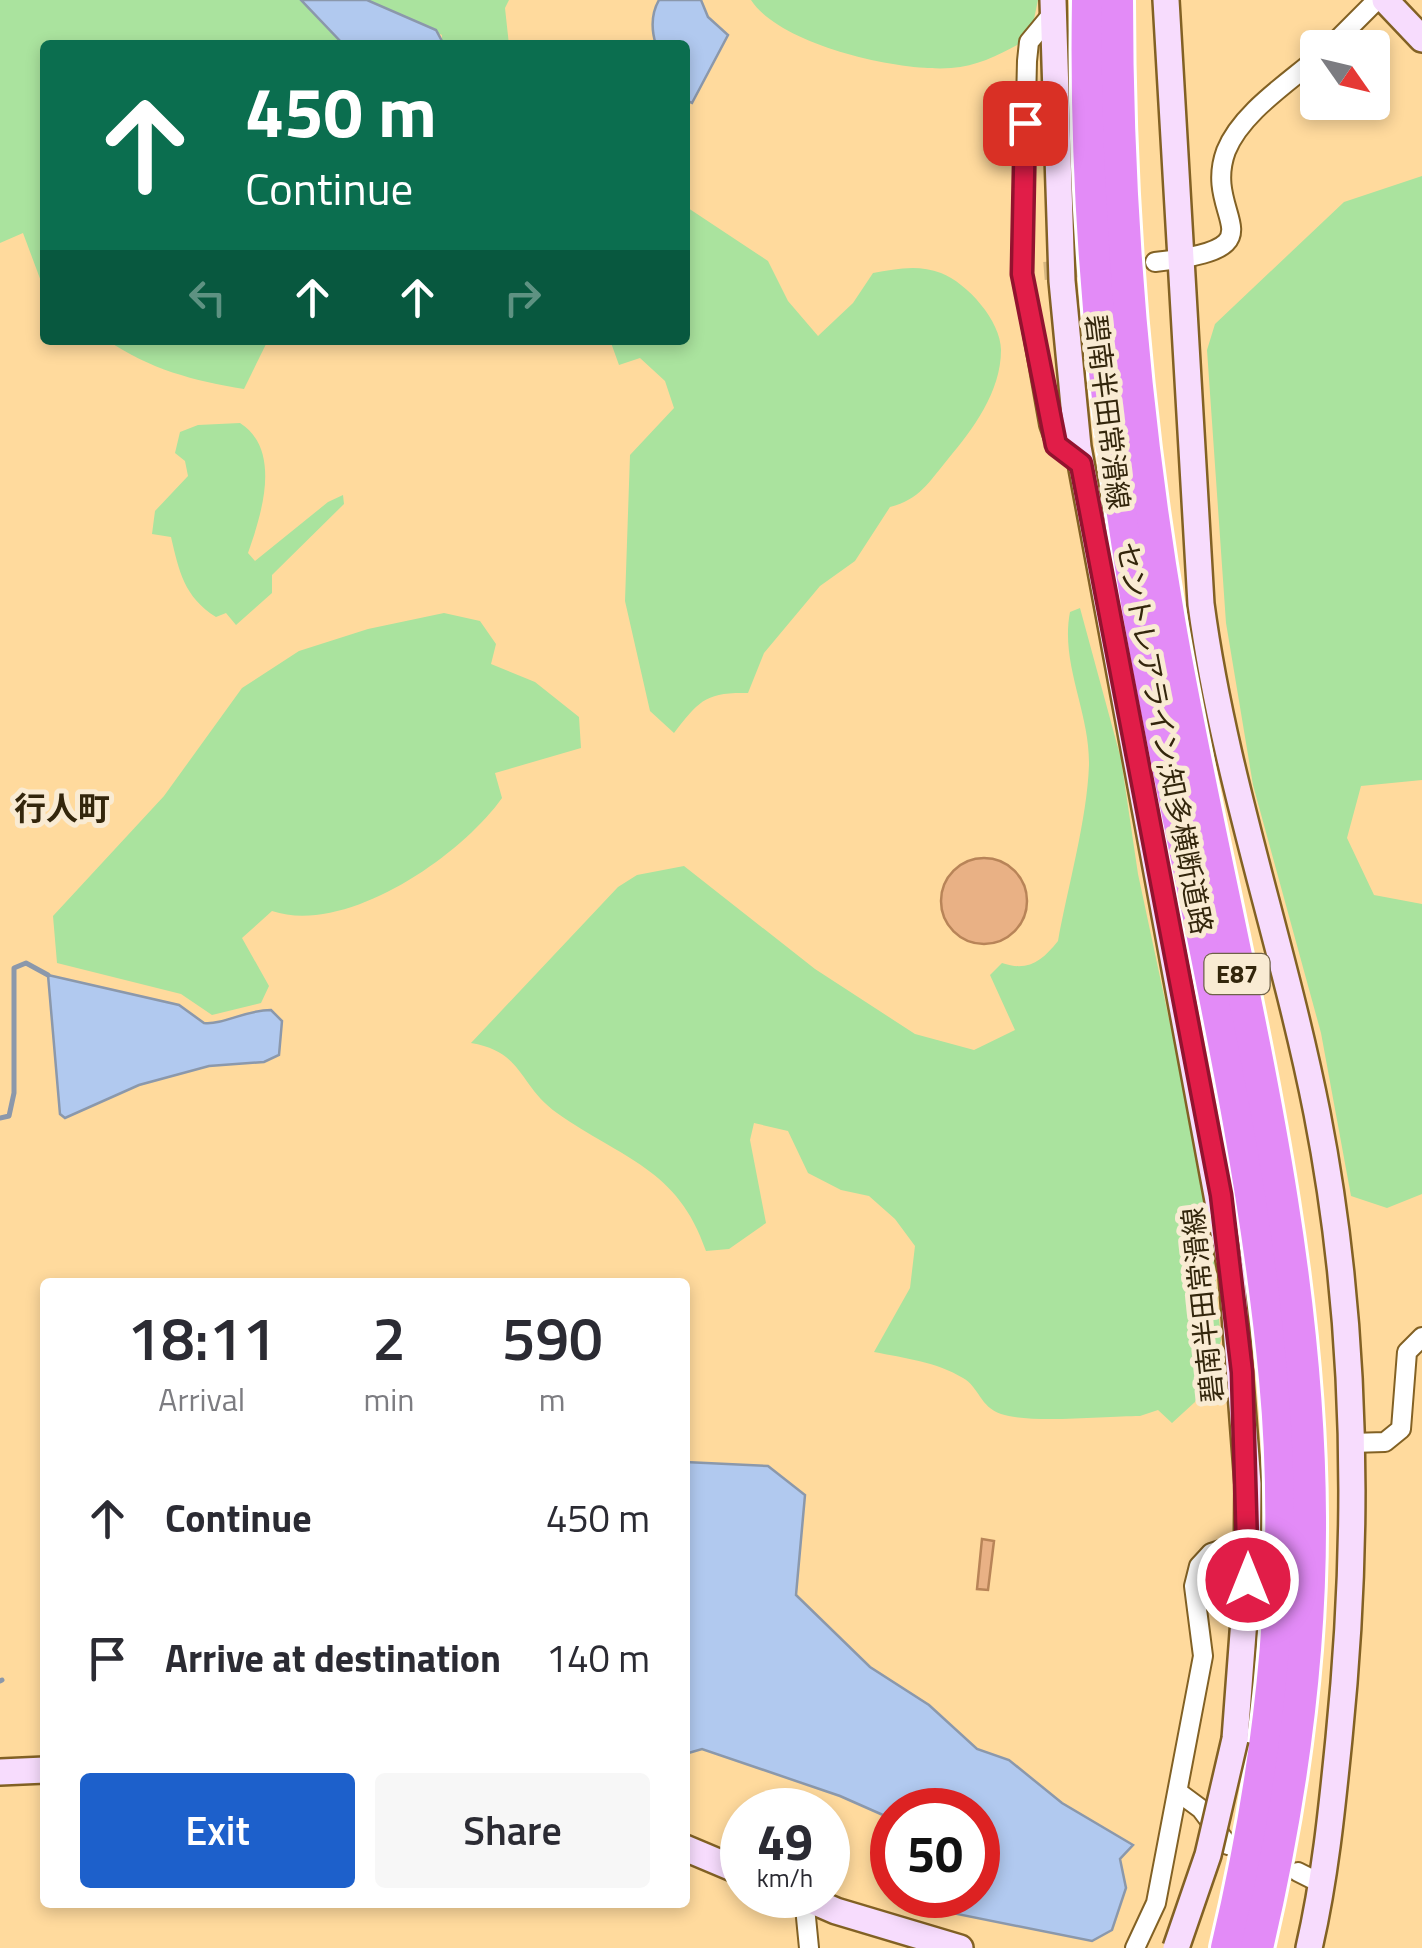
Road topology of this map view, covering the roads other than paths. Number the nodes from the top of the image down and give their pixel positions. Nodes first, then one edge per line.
1 (1088, 0) edge
2 (1117, 0) edge
3 (1166, 0) edge
4 (1377, 0) edge
5 (1385, 0) edge
6 (1053, 6) edge
7 (1346, 30) edge
8 (1422, 39) edge
9 (1300, 74) edge
10 (1168, 260) junction
11 (1044, 271) tunnel mouth
12 (1022, 274) junction
13 (1081, 464) junction
14 (1422, 1337) edge
15 (1352, 1442) junction
16 (1248, 1542) junction
17 (40, 1770) edge
18 (0, 1772) edge
19 (1178, 1792) junction
20 (1228, 1846) dead end
21 (690, 1850) edge
22 (720, 1863) edge
23 (850, 1915) edge
24 (805, 1918) edge
25 (809, 1948) edge
26 (960, 1948) edge
27 (1136, 1948) edge
28 (1176, 1948) edge
29 (1227, 1948) edge
30 (1257, 1948) edge
31 (1309, 1948) edge

1 - 29 highway, セントレアライン;知多横断道路 / E87
2 - 30 highway, セントレアライン;知多横断道路 / E87
3 - 10 main road
4 - 7 street
5 - 8 main road
6 - 12 street
6 - 13 main road, 碧南半田常滑線
9 - 10 street
10 - 15 main road
11 - 12 street
12 - 13 street
13 - 16 main road, 碧南半田常滑線
14 - 15 street
15 - 31 main road
16 - 19 street
16 - 28 main road, 碧南半田常滑線, bridge
17 - 18 main road
19 - 20 street
19 - 27 street
21 - 22 main road
23 - 26 main road
24 - 25 street

